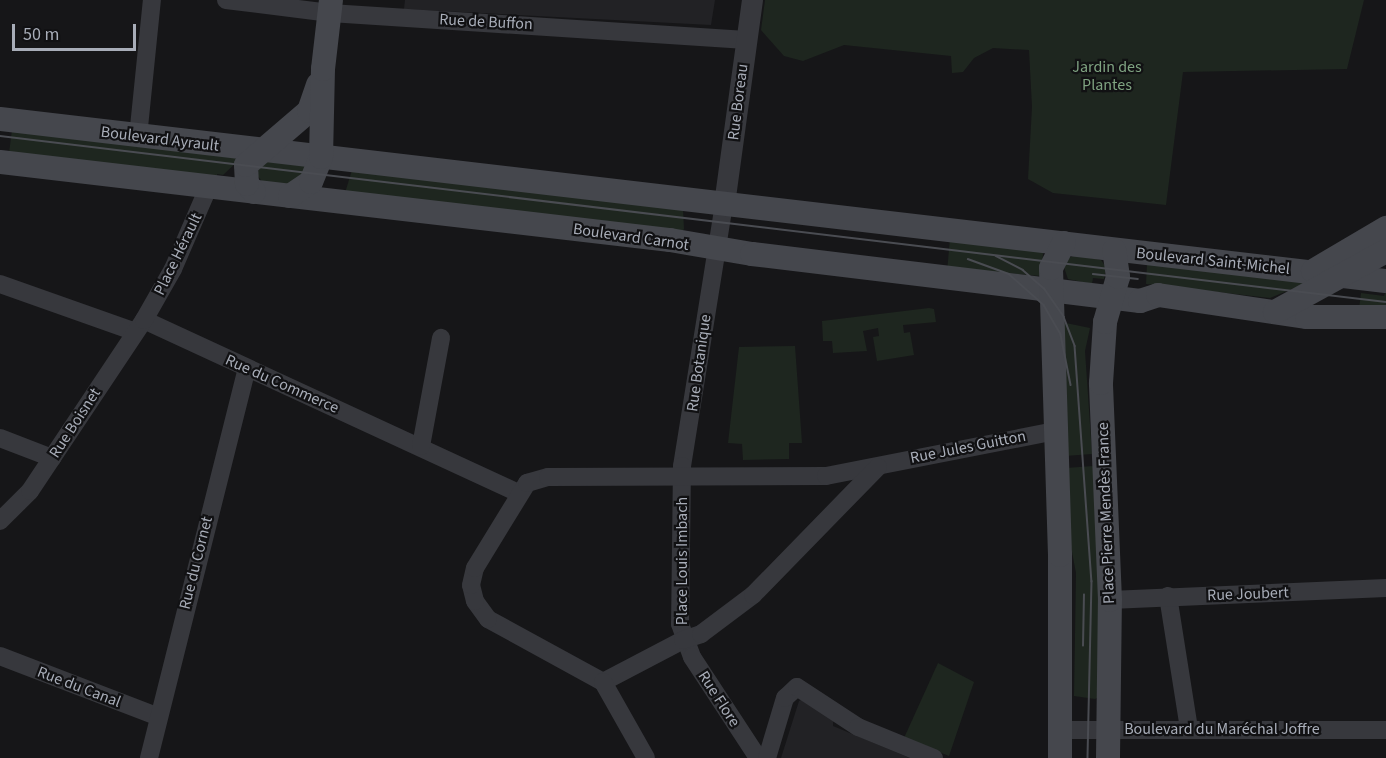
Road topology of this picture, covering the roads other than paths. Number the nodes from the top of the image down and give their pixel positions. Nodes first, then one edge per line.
1 (152, 0) edge
2 (226, 0) edge
3 (752, 0) edge
4 (330, 7) edge
5 (746, 40) junction
6 (323, 69) junction
7 (0, 119) edge
8 (138, 137) junction
9 (263, 152) junction
10 (321, 157) junction
11 (0, 162) edge
12 (249, 183) junction
13 (209, 186) junction
14 (290, 196) junction
15 (724, 204) junction
16 (1386, 228) edge
17 (1064, 243) junction
18 (718, 250) junction
19 (1114, 250) junction
20 (1386, 251) edge
21 (1312, 271) junction
22 (1345, 275) junction
23 (1386, 281) edge
24 (0, 284) edge
25 (1012, 284) junction
26 (1056, 285) junction
27 (1112, 297) junction
28 (1275, 312) junction
29 (1386, 317) edge
30 (1052, 322) junction
31 (138, 326) junction
32 (441, 338) dead end
33 (247, 368) junction
34 (1056, 431) junction
35 (0, 438) edge
36 (421, 446) junction
37 (52, 458) junction
38 (882, 464) junction
39 (682, 476) junction
40 (826, 476) junction
41 (518, 493) junction
42 (836, 510) junction
43 (0, 520) edge
44 (1386, 588) edge
45 (1168, 596) junction
46 (1110, 600) junction
47 (683, 640) junction
48 (0, 656) edge
49 (603, 682) junction
50 (159, 717) junction
51 (1189, 728) junction
52 (1109, 729) junction
53 (1059, 730) junction
54 (1386, 730) edge
55 (148, 758) edge
56 (646, 758) edge
57 (758, 758) edge
58 (767, 758) edge
59 (934, 758) edge
60 (1060, 758) edge
61 (1108, 758) edge

1 - 8 street
2 - 4 street, Rue de Buffon
3 - 5 street, Rue Boreau
4 - 5 street, Rue de Buffon
4 - 6 main road
5 - 15 street, Rue Boreau
6 - 9 main road
6 - 10 main road
7 - 8 main road, Boulevard Ayrault
8 - 9 main road, Boulevard Ayrault
9 - 10 main road, Boulevard Ayrault
9 - 12 main road
10 - 14 main road
10 - 15 main road
11 - 13 main road
12 - 13 main road, Boulevard Carnot
12 - 14 main road, Boulevard Carnot
13 - 31 street, Place Hérault
14 - 18 main road, Boulevard Carnot
15 - 17 main road
15 - 18 street, Rue Botanique
16 - 21 main road, Boulevard Saint-Michel
17 - 19 main road
17 - 26 main road
18 - 25 main road, Boulevard Carnot
18 - 39 street, Rue Botanique
19 - 21 main road, Boulevard Saint-Michel
19 - 27 main road
20 - 22 main road, Boulevard Saint-Michel
21 - 22 main road, Boulevard Saint-Michel
22 - 23 main road
22 - 28 main road, Boulevard Saint-Michel
24 - 31 street, Rue du Commerce
25 - 26 main road, Boulevard Carnot
25 - 30 main road
26 - 27 main road, Boulevard Carnot
26 - 30 main road
27 - 28 main road
27 - 46 main road, Place Pierre Mendès France
28 - 29 main road
30 - 34 main road
31 - 33 street, Rue du Commerce
31 - 37 street, Rue Boisnet
32 - 36 street
33 - 36 street, Rue du Commerce
33 - 50 street, Rue du Cornet
34 - 38 street, Rue Jules Guitton
34 - 53 main road
35 - 37 street
36 - 41 street
37 - 43 street, Rue Boisnet
38 - 40 street, Place Louis Imbach
38 - 42 street
39 - 40 street, Place Louis Imbach
39 - 41 street, Place Louis Imbach
39 - 47 street, Place Louis Imbach
40 - 42 street
41 - 49 street, Place Louis Imbach
42 - 47 street
44 - 45 street, Rue Joubert
45 - 46 street, Rue Joubert
45 - 51 street
46 - 52 main road, Place Pierre Mendès France
47 - 49 street, Place Louis Imbach
47 - 57 street, Rue Flore
48 - 50 street, Rue du Canal
49 - 56 street
50 - 55 street, Rue du Cornet
51 - 52 street, Boulevard du Maréchal Joffre
51 - 54 street, Boulevard du Maréchal Joffre
52 - 53 street, Boulevard du Maréchal Joffre
52 - 61 main road, Place Pierre Mendès France
53 - 60 main road
58 - 59 street

